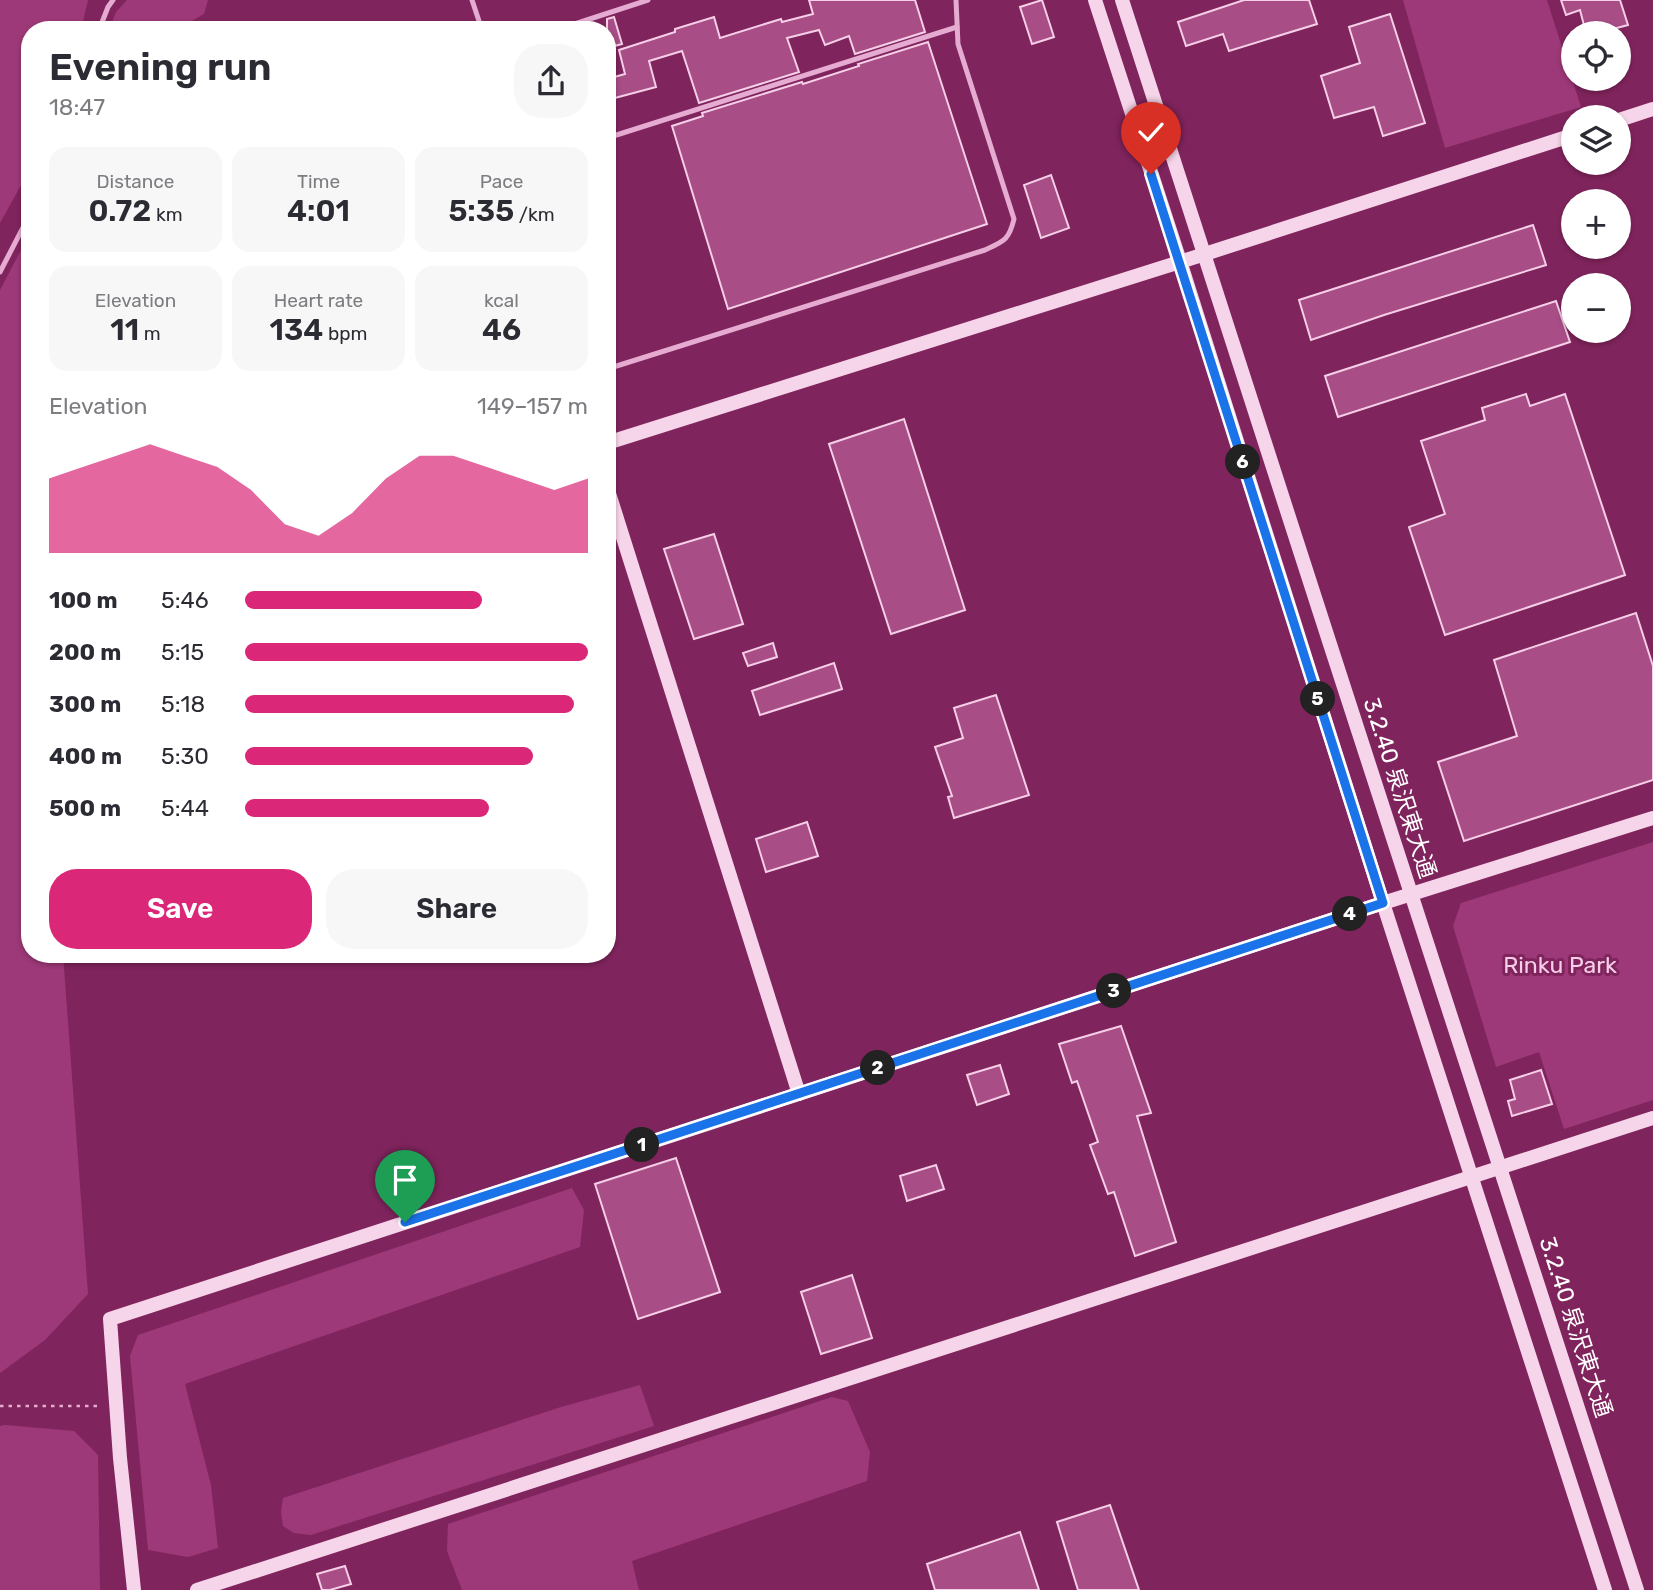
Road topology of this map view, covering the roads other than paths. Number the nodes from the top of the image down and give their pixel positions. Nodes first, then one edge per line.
1 (113, 0) edge
2 (472, 0) edge
3 (648, 0) edge
4 (957, 0) edge
5 (1095, 0) edge
6 (1122, 0) edge
7 (103, 21) edge
8 (479, 21) edge
9 (584, 21) edge
10 (957, 27) junction
11 (1653, 108) edge
12 (1631, 116) edge
13 (616, 135) edge
14 (1561, 139) edge
15 (21, 231) edge
16 (1205, 254) junction
17 (1180, 261) junction
18 (0, 272) edge
19 (616, 366) edge
20 (616, 440) edge
21 (616, 515) edge
22 (1653, 818) edge
23 (1411, 895) junction
24 (1383, 903) junction
25 (799, 1094) junction
26 (1653, 1118) edge
27 (1500, 1168) junction
28 (1472, 1177) junction
29 (134, 1590) edge
30 (197, 1590) edge
31 (1605, 1590) edge
32 (1637, 1590) edge

1 - 7 lane
2 - 8 lane
3 - 9 lane
4 - 10 lane
5 - 17 street
6 - 16 street, 3.2.40 泉沢東大通
10 - 13 lane
10 - 19 lane
11 - 12 street
14 - 16 street
15 - 18 lane
16 - 17 street
16 - 23 street, 3.2.40 泉沢東大通
17 - 20 street
17 - 24 street
21 - 25 street
22 - 23 street
23 - 24 street
23 - 27 street, 3.2.40 泉沢東大通
24 - 25 street
24 - 28 street
25 - 29 street
26 - 27 street
27 - 28 street
27 - 32 street, 3.2.40 泉沢東大通
28 - 30 street
28 - 31 street

